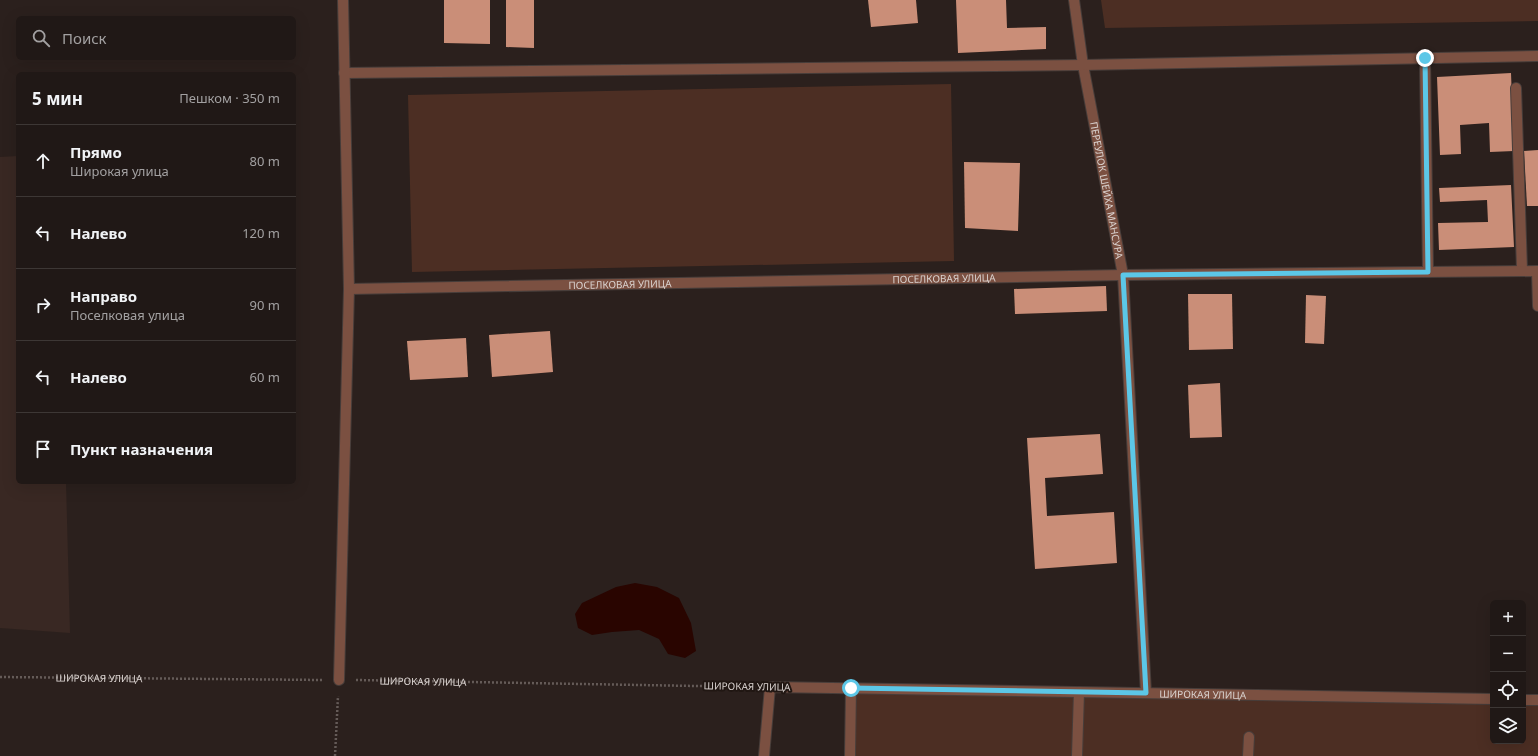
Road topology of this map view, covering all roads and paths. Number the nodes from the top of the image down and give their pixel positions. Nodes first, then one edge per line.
1 (342, 0) edge
2 (1074, 0) edge
3 (1538, 56) edge
4 (1425, 58) junction
5 (1083, 65) junction
6 (344, 73) junction
7 (1516, 88) dead end
8 (1522, 270) junction
9 (1538, 270) edge
10 (1428, 272) junction
11 (1123, 275) junction
12 (349, 289) junction
13 (1538, 306) edge
14 (0, 677) edge
15 (339, 680) junction
16 (770, 687) junction
17 (851, 688) junction
18 (1078, 692) junction
19 (1146, 693) junction
20 (1490, 699) edge
21 (1526, 700) edge
22 (1538, 700) edge
23 (1249, 737) dead end
24 (335, 756) edge
25 (764, 756) edge
26 (850, 756) edge
27 (1078, 756) edge
28 (1248, 756) edge

1 - 6 street
2 - 5 street, ПЕРЕУЛОК ШЕЙХА МАНСУРА
3 - 4 street
4 - 5 street
4 - 10 street
5 - 6 street
5 - 11 street, ПЕРЕУЛОК ШЕЙХА МАНСУРА
6 - 12 street
7 - 8 street
8 - 9 street, ПОСЕЛКОВАЯ УЛИЦА
8 - 10 street, ПОСЕЛКОВАЯ УЛИЦА
9 - 13 street
10 - 11 street, ПОСЕЛКОВАЯ УЛИЦА
11 - 12 street, ПОСЕЛКОВАЯ УЛИЦА
11 - 19 street, ПЕРЕУЛОК ШЕЙХА МАНСУРА
12 - 15 street
14 - 15 path, ШИРОКАЯ УЛИЦА
15 - 16 path, ШИРОКАЯ УЛИЦА
15 - 24 path
16 - 17 street, ШИРОКАЯ УЛИЦА
16 - 25 street
17 - 18 street, ШИРОКАЯ УЛИЦА
17 - 26 street
18 - 19 street, ШИРОКАЯ УЛИЦА
18 - 27 street
19 - 20 street, ШИРОКАЯ УЛИЦА
21 - 22 street
23 - 28 street

